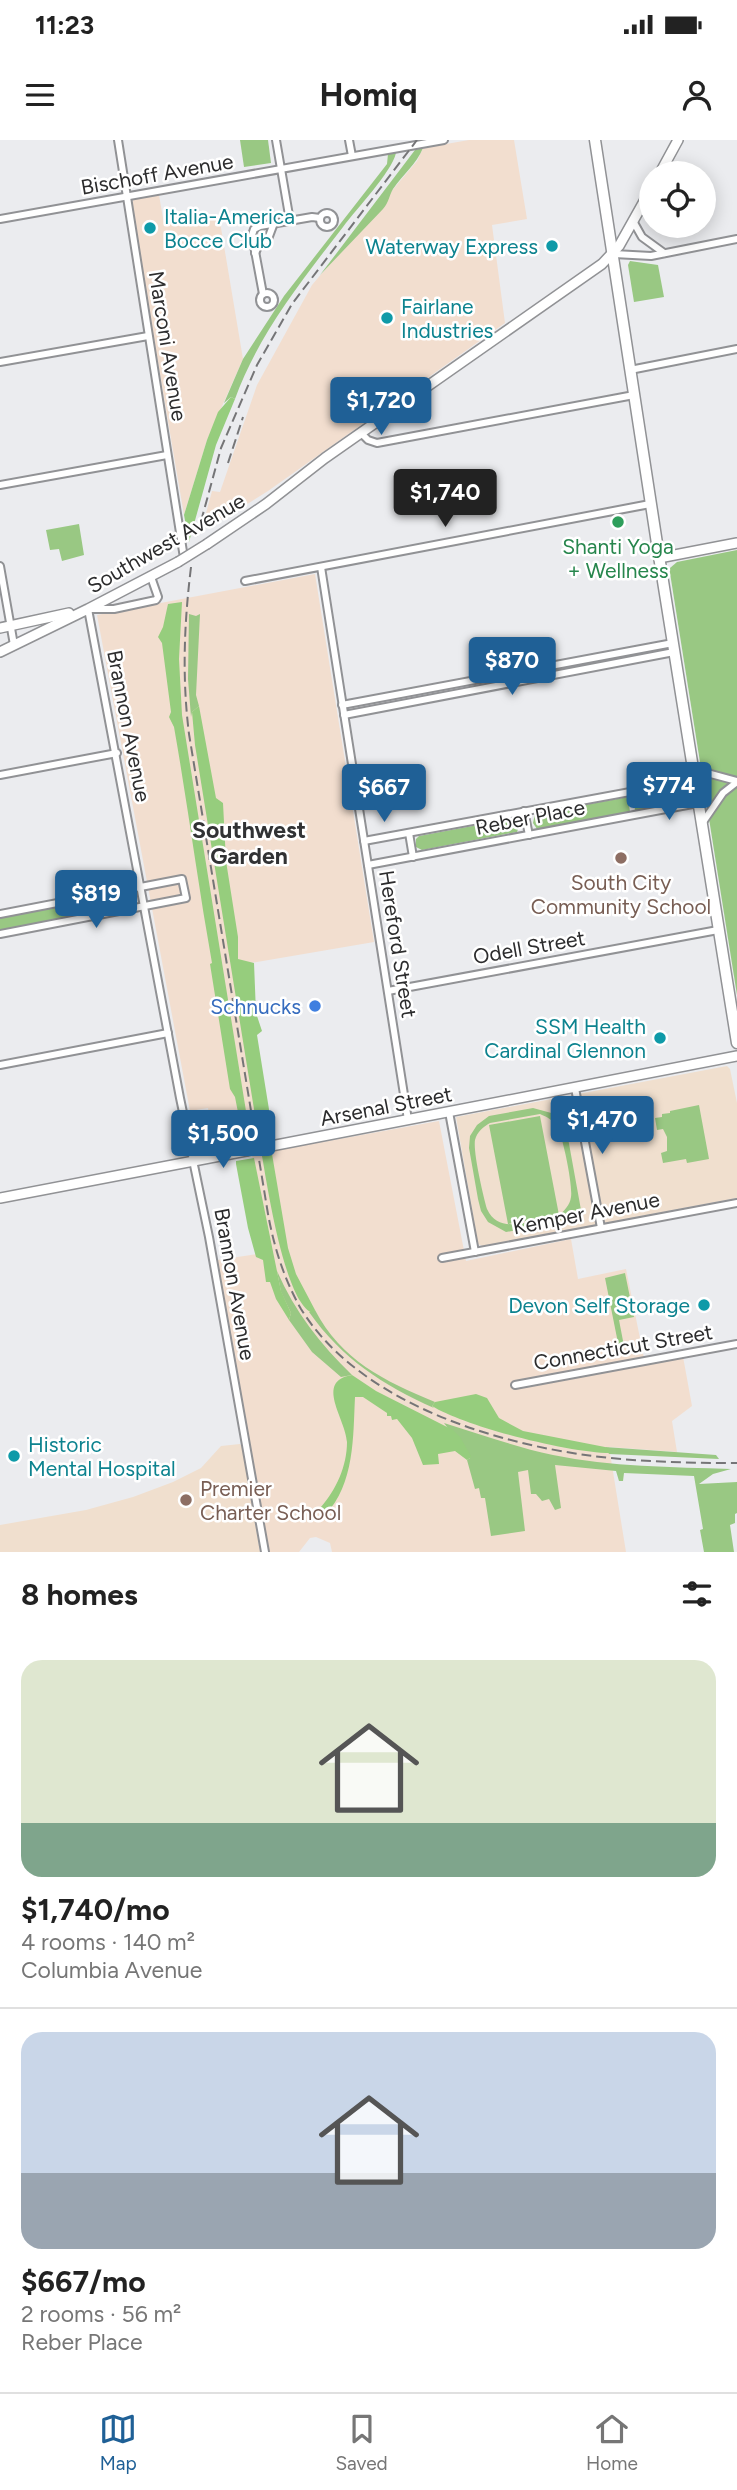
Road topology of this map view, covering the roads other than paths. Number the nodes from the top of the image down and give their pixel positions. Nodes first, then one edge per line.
1 (118, 140) edge
2 (276, 140) edge
3 (349, 140) edge
4 (444, 140) edge
5 (595, 140) edge
6 (678, 140) edge
7 (352, 156) junction
8 (667, 161) edge
9 (280, 169) junction
10 (127, 197) junction
11 (639, 210) edge
12 (320, 218) dead end
13 (0, 219) edge
14 (290, 221) junction
15 (633, 221) junction
16 (274, 223) junction
17 (737, 239) edge
18 (664, 253) junction
19 (255, 254) junction
20 (614, 254) junction
21 (263, 295) dead end
22 (148, 336) junction
23 (737, 349) edge
24 (0, 362) edge
25 (630, 370) junction
26 (634, 395) junction
27 (361, 433) junction
28 (167, 455) junction
29 (0, 485) edge
30 (650, 504) junction
31 (737, 543) edge
32 (659, 558) junction
33 (181, 560) junction
34 (0, 566) edge
35 (321, 567) junction
36 (151, 577) junction
37 (245, 581) dead end
38 (88, 609) junction
39 (5, 627) edge
40 (14, 645) junction
41 (674, 647) junction
42 (0, 652) edge
43 (496, 676) junction
44 (498, 686) junction
45 (342, 705) junction
46 (344, 715) junction
47 (117, 753) junction
48 (692, 764) junction
49 (0, 775) edge
50 (695, 780) junction
51 (737, 782) edge
52 (698, 803) junction
53 (524, 811) junction
54 (701, 824) junction
55 (410, 833) junction
56 (529, 835) junction
57 (364, 841) junction
58 (413, 857) junction
59 (368, 865) junction
60 (141, 887) junction
61 (145, 907) junction
62 (0, 914) edge
63 (718, 930) junction
64 (0, 934) edge
65 (388, 991) junction
66 (735, 1020) edge
67 (168, 1033) junction
68 (737, 1043) edge
69 (737, 1056) edge
70 (0, 1065) edge
71 (575, 1088) junction
72 (449, 1112) junction
73 (408, 1120) junction
74 (194, 1161) junction
75 (0, 1198) edge
76 (737, 1203) edge
77 (601, 1228) junction
78 (475, 1252) junction
79 (442, 1258) dead end
80 (737, 1344) edge
81 (515, 1385) dead end
82 (265, 1552) edge

1 - 10 street, Marconi Avenue
2 - 9 street
3 - 7 street
4 - 7 street, Bischoff Avenue
5 - 20 main road
6 - 8 street
7 - 9 street, Bischoff Avenue
9 - 10 street, Bischoff Avenue
9 - 14 street
10 - 13 street, Bischoff Avenue
10 - 22 street, Marconi Avenue
11 - 15 street
12 - 14 street
14 - 16 street
15 - 18 street
15 - 20 street
16 - 19 street
16 - 19 street
17 - 18 street
18 - 20 street
19 - 21 street
20 - 25 main road
20 - 27 street, Southwest Avenue
22 - 24 street
22 - 28 street, Marconi Avenue
23 - 25 street
25 - 26 main road
26 - 27 street
26 - 30 main road
27 - 33 street, Southwest Avenue, bridge
28 - 29 street
28 - 33 street, Marconi Avenue
30 - 32 main road
30 - 35 street
31 - 32 street
32 - 41 main road
33 - 36 street, Southwest Avenue
34 - 39 street
35 - 37 street
35 - 45 street, Hereford Street
36 - 38 street, Southwest Avenue
36 - 38 street
38 - 39 street
38 - 40 street, Southwest Avenue
38 - 47 street, Brannon Avenue
39 - 40 street
40 - 42 street, Southwest Avenue
41 - 43 street
41 - 44 street
41 - 48 main road
43 - 44 street
43 - 45 street
44 - 46 street
45 - 46 street, Hereford Street
46 - 57 street, Hereford Street
47 - 49 street
47 - 60 street, Brannon Avenue
48 - 50 main road
48 - 51 street
50 - 52 main road
50 - 53 street, Reber Place
51 - 54 street
52 - 54 main road
52 - 56 street, Reber Place
53 - 55 street, Reber Place
53 - 56 street
54 - 63 main road
55 - 57 street, Reber Place
55 - 58 street
56 - 58 street, Reber Place
57 - 59 street, Hereford Street
58 - 59 street, Reber Place
59 - 65 street, Hereford Street
60 - 61 street, Brannon Avenue
60 - 61 street
60 - 62 street
61 - 64 street
61 - 67 street, Brannon Avenue
63 - 65 street, Odell Street
63 - 66 main road
65 - 73 street, Hereford Street
66 - 68 main road
67 - 70 street
67 - 74 street, Brannon Avenue
69 - 71 street, Arsenal Street
71 - 72 street, Arsenal Street
71 - 77 street
72 - 73 street, Arsenal Street
72 - 78 street
73 - 74 street, Arsenal Street, bridge
74 - 75 street, Arsenal Street
74 - 82 street, Brannon Avenue
76 - 77 street, Kemper Avenue
77 - 78 street, Kemper Avenue
78 - 79 street, Kemper Avenue
80 - 81 street, Connecticut Street

